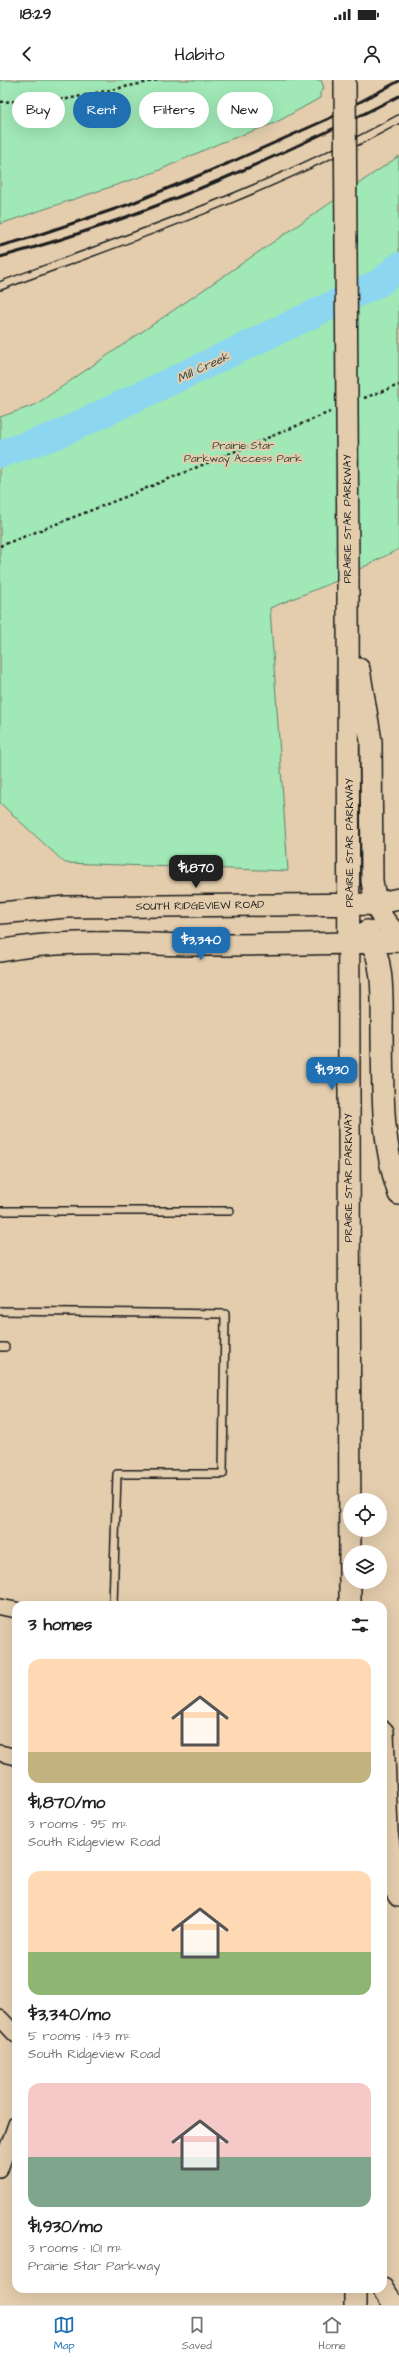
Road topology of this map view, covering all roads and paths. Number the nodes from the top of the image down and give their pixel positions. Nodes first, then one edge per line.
1 (158, 80) edge
2 (345, 80) edge
3 (0, 102) edge
4 (399, 119) edge
5 (0, 286) edge
6 (399, 385) edge
7 (362, 399) dead end
8 (332, 411) dead end
9 (0, 546) edge
10 (348, 634) junction
11 (399, 899) edge
12 (350, 903) junction
13 (375, 904) junction
14 (0, 913) edge
15 (399, 936) edge
16 (399, 941) edge
17 (350, 942) junction
18 (399, 944) edge
19 (375, 950) junction
20 (0, 951) edge
21 (350, 994) junction
22 (399, 1194) edge
23 (0, 1211) edge
24 (230, 1211) dead end
25 (0, 1311) edge
26 (113, 1601) edge
27 (350, 1601) edge
28 (0, 1606) edge
29 (12, 1609) edge
30 (0, 1753) edge
31 (12, 1756) edge
32 (387, 1832) edge
33 (399, 1896) edge
34 (0, 2018) edge
35 (12, 2031) edge
36 (12, 2150) edge
37 (0, 2169) edge
38 (355, 2293) edge
39 (386, 2293) edge
40 (355, 2305) edge
41 (394, 2305) edge

1 - 3 path
2 - 10 main road, PRAIRIE STAR PARKWAY, bridge
4 - 5 lane
6 - 7 path
8 - 9 path
10 - 12 main road, PRAIRIE STAR PARKWAY
10 - 13 main road
11 - 13 main road, SOUTH RIDGEVIEW ROAD
12 - 13 main road, SOUTH RIDGEVIEW ROAD
12 - 14 main road, SOUTH RIDGEVIEW ROAD
12 - 17 main road, PRAIRIE STAR PARKWAY
12 - 19 main road
13 - 15 main road
16 - 19 main road
17 - 19 main road
17 - 20 main road
17 - 21 main road, PRAIRIE STAR PARKWAY
18 - 19 main road
19 - 21 main road
19 - 22 main road
21 - 27 main road, PRAIRIE STAR PARKWAY
23 - 24 lane
25 - 26 lane
28 - 29 street
30 - 31 street
32 - 33 main road
34 - 35 street
36 - 37 street
38 - 40 main road
39 - 41 main road

